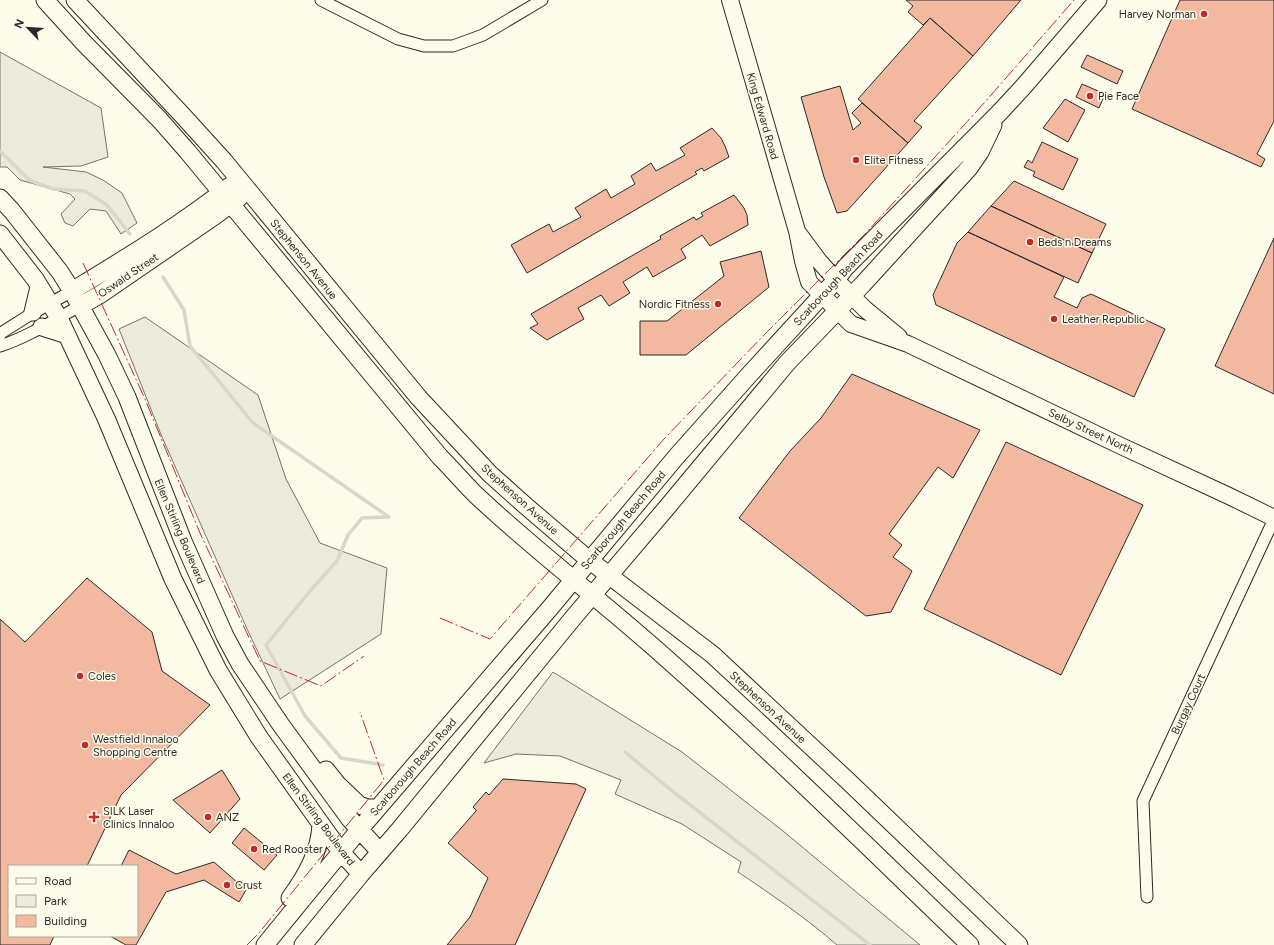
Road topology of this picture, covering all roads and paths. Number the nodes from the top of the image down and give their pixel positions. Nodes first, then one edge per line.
1 (45, 0) edge
2 (75, 0) edge
3 (321, 0) edge
4 (542, 0) edge
5 (730, 0) edge
6 (1098, 0) edge
7 (1000, 112) junction
8 (243, 185) junction
9 (0, 198) edge
10 (227, 198) junction
11 (796, 231) junction
12 (0, 234) edge
13 (836, 280) junction
14 (40, 287) junction
15 (822, 295) junction
16 (852, 295) junction
17 (76, 298) junction
18 (55, 310) junction
19 (838, 310) junction
20 (33, 312) junction
21 (42, 327) junction
22 (0, 335) edge
23 (67, 335) junction
24 (908, 344) junction
25 (0, 346) edge
26 (1274, 518) edge
27 (589, 560) junction
28 (609, 576) junction
29 (573, 579) junction
30 (593, 595) junction
31 (281, 725) junction
32 (378, 808) junction
33 (321, 824) junction
34 (359, 830) junction
35 (341, 852) junction
36 (380, 852) junction
37 (361, 874) junction
38 (1147, 897) dead end
39 (264, 945) edge
40 (303, 945) edge
41 (970, 945) edge
42 (1019, 945) edge

1 - 10 main road, Stephenson Avenue
2 - 8 main road, Stephenson Avenue
3 - 4 street
5 - 11 main road, King Edward Road
6 - 7 main road, Scarborough Beach Road
7 - 13 main road, Scarborough Beach Road
7 - 16 main road, Scarborough Beach Road
8 - 10 main road, Oswald Street
8 - 27 main road, Stephenson Avenue
9 - 17 main road, Ellen Stirling Boulevard
10 - 17 main road, Oswald Street
10 - 29 main road, Stephenson Avenue
11 - 13 main road, King Edward Road
11 - 15 main road, King Edward Road
12 - 14 main road, Ellen Stirling Boulevard
13 - 15 main road, Scarborough Beach Road
13 - 16 main road, King Edward Road
14 - 18 main road, Ellen Stirling Boulevard
14 - 20 main road
15 - 19 main road, King Edward Road
15 - 27 main road, Scarborough Beach Road
16 - 19 main road, Scarborough Beach Road
16 - 24 main road, Selby Street North
17 - 18 street, Oswald Street
17 - 18 street, Oswald Street
17 - 31 main road, Ellen Stirling Boulevard
18 - 20 street, Oswald Street
18 - 21 street, Oswald Street
18 - 23 main road, Ellen Stirling Boulevard
19 - 24 main road, Selby Street North
19 - 28 main road, Scarborough Beach Road
20 - 22 street, Oswald Street
21 - 23 main road
21 - 25 street, Oswald Street
23 - 33 main road, Ellen Stirling Boulevard
24 - 26 main road, Selby Street North
26 - 38 street, Burgay Court
27 - 28 main road, Stephenson Avenue
27 - 29 main road, Scarborough Beach Road
28 - 30 main road, Scarborough Beach Road
28 - 42 main road, Stephenson Avenue
29 - 30 main road, Stephenson Avenue
29 - 32 main road, Scarborough Beach Road
30 - 36 main road, Scarborough Beach Road
30 - 41 main road, Stephenson Avenue
31 - 32 main road
31 - 34 main road, Ellen Stirling Boulevard
32 - 34 main road, Scarborough Beach Road
33 - 35 main road, Ellen Stirling Boulevard
33 - 39 main road
34 - 35 main road, Scarborough Beach Road
34 - 36 main road, Ellen Stirling Boulevard
35 - 37 main road, Ellen Stirling Boulevard
35 - 39 main road, Scarborough Beach Road
36 - 37 main road, Scarborough Beach Road
37 - 40 main road, Scarborough Beach Road

